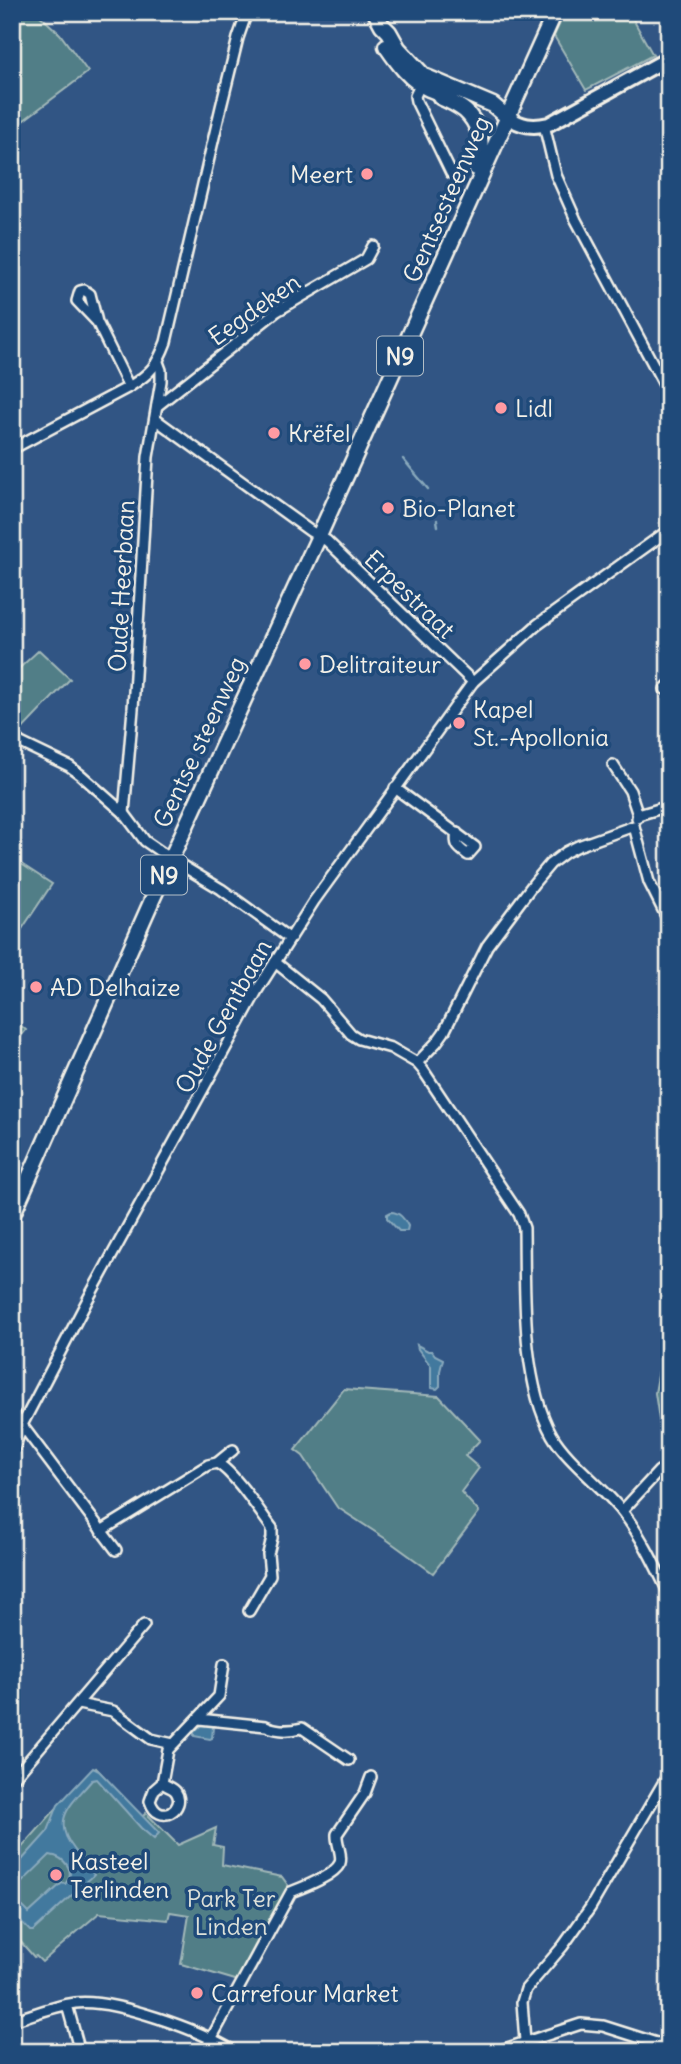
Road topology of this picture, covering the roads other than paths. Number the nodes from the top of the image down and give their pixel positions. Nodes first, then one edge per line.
1 (247, 12) edge
2 (555, 12) edge
3 (378, 19) edge
4 (669, 58) edge
5 (425, 84) junction
6 (508, 117) junction
7 (544, 125) junction
8 (451, 173) dead end
9 (462, 217) junction
10 (373, 246) dead end
11 (97, 322) dead end
12 (158, 362) junction
13 (129, 387) junction
14 (669, 394) edge
15 (378, 404) joint
16 (157, 406) junction
17 (155, 419) junction
18 (12, 449) edge
19 (669, 530) edge
20 (319, 536) junction
21 (473, 681) junction
22 (12, 736) edge
23 (613, 765) dead end
24 (395, 788) junction
25 (669, 806) edge
26 (124, 813) junction
27 (638, 815) junction
28 (634, 826) junction
29 (457, 834) dead end
30 (171, 859) junction
31 (669, 922) edge
32 (289, 938) junction
33 (275, 962) junction
34 (417, 1063) junction
35 (12, 1216) edge
36 (12, 1412) edge
37 (22, 1424) junction
38 (233, 1450) dead end
39 (12, 1456) edge
40 (217, 1463) junction
41 (669, 1474) edge
42 (622, 1511) junction
43 (101, 1531) junction
44 (116, 1550) dead end
45 (669, 1594) edge
46 (249, 1611) dead end
47 (144, 1625) dead end
48 (224, 1664) dead end
49 (78, 1704) junction
50 (200, 1718) junction
51 (173, 1744) junction
52 (349, 1760) dead end
53 (669, 1773) edge
54 (372, 1777) dead end
55 (12, 1780) edge
56 (162, 1783) dead end
57 (67, 2005) junction
58 (12, 2021) edge
59 (211, 2038) junction
60 (525, 2041) junction
61 (669, 2047) edge
62 (80, 2052) edge
63 (204, 2052) edge
64 (235, 2052) edge
65 (495, 2052) edge

1 - 12 street, Oude Heerbaan
2 - 6 main road, Gentsesteenweg / N9
3 - 5 main road
4 - 7 main road
5 - 6 main road
5 - 8 street
5 - 9 main road
6 - 7 main road
6 - 9 main road, Gentsesteenweg / N9
7 - 14 street
9 - 15 main road, Gentsesteenweg / N9
10 - 16 street, Eegdeken
11 - 13 street
12 - 13 street
12 - 16 street, Oude Heerbaan
13 - 18 street
15 - 20 main road, Gentse steenweg / N9
16 - 17 street, Oude Heerbaan
17 - 20 street, Erpestraat
17 - 26 street, Oude Heerbaan
19 - 21 street, Oude Gentbaan
20 - 21 street, Erpestraat
20 - 30 main road, Gentse steenweg / N9
21 - 24 street, Oude Gentbaan
22 - 26 street
23 - 27 street
24 - 29 street
24 - 32 street, Oude Gentbaan
25 - 27 street
26 - 30 street
27 - 28 street
28 - 31 street
28 - 34 street
30 - 32 street
30 - 35 main road, Gentse steenweg / N9
32 - 33 street, Oude Gentbaan
33 - 34 street
33 - 37 street, Oude Gentbaan
34 - 42 street
36 - 37 street
37 - 39 street, Oude Gentbaan
37 - 43 street
38 - 40 street
40 - 43 street
40 - 46 street
41 - 42 street
42 - 45 street
43 - 44 street
47 - 49 street
48 - 50 street
49 - 51 street
49 - 55 street
50 - 51 street
50 - 52 street
51 - 56 street
53 - 60 street
54 - 59 street
57 - 58 street
57 - 59 street
57 - 62 street
59 - 63 street
59 - 64 street
60 - 61 street
60 - 65 street

